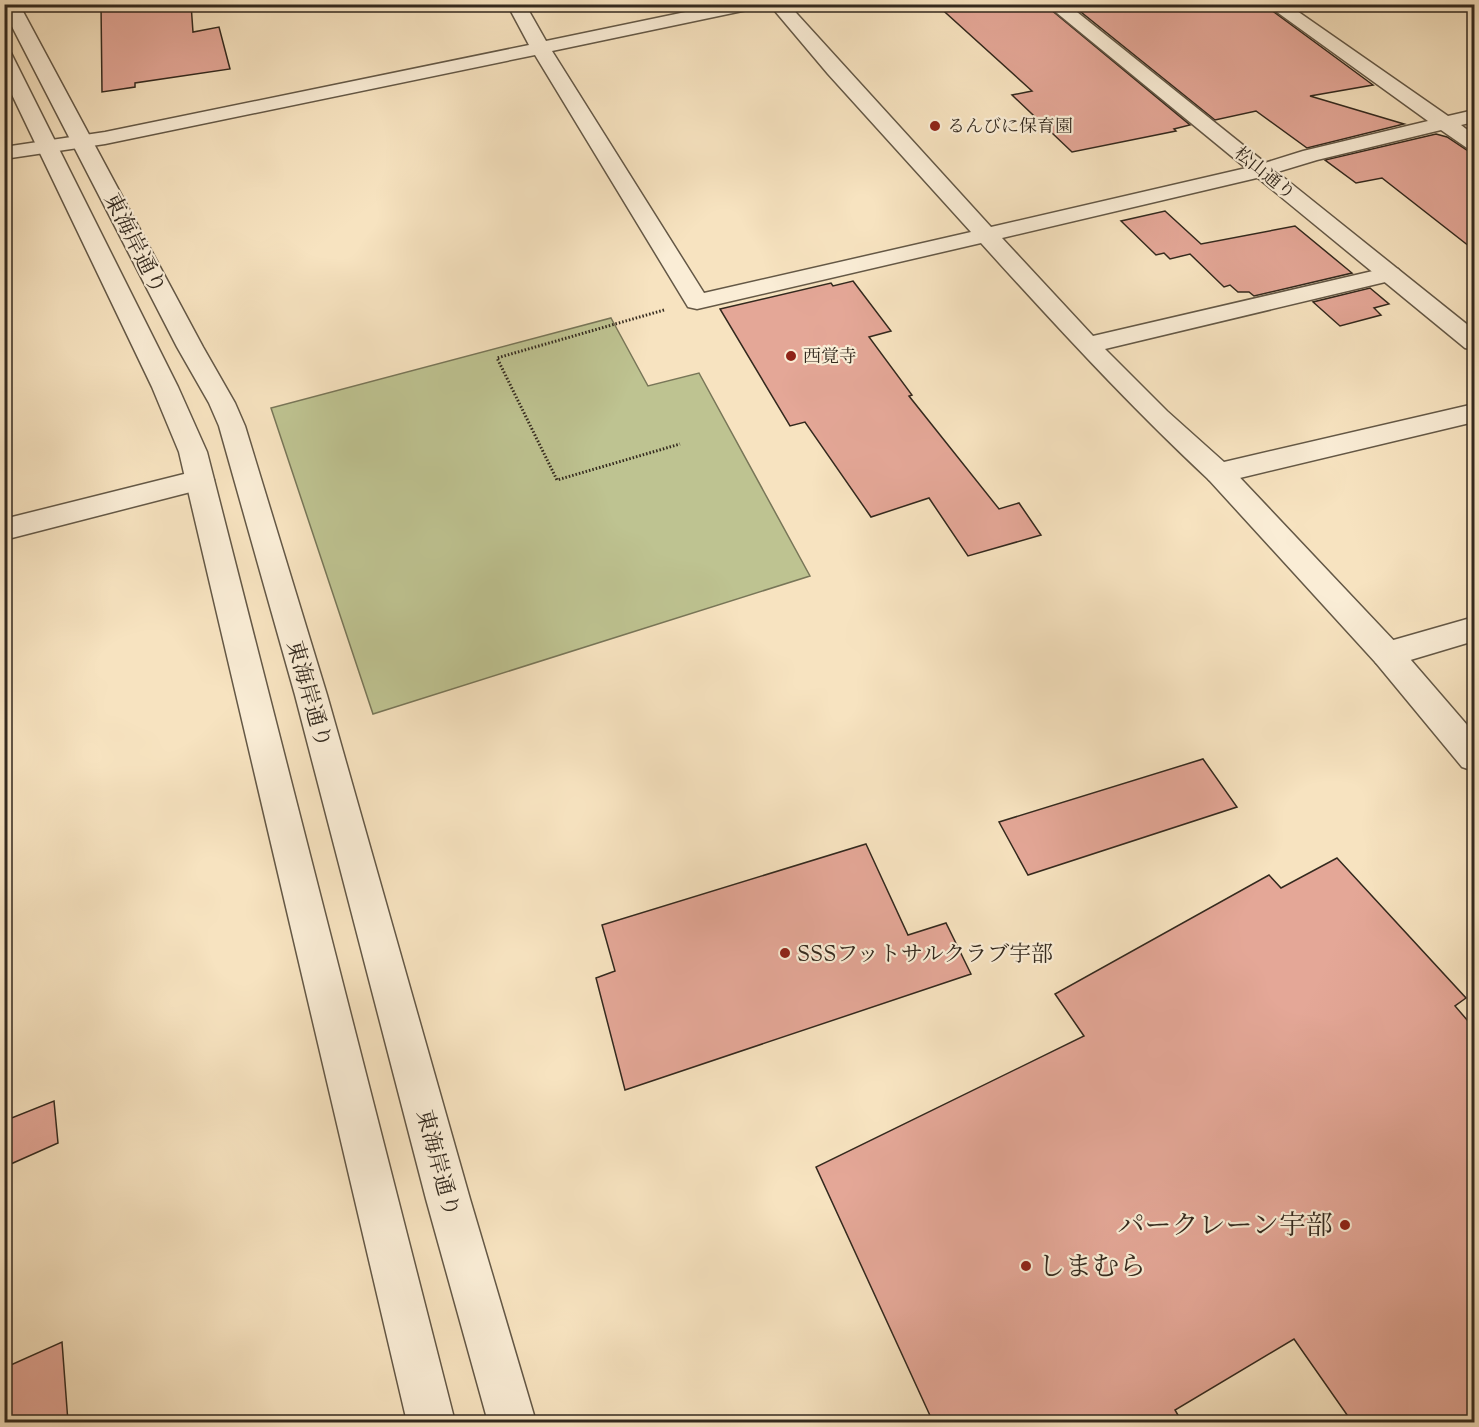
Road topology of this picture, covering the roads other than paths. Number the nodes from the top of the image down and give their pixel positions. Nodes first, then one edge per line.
1 (10, 4) edge
2 (516, 4) edge
3 (752, 4) edge
4 (778, 4) edge
5 (1055, 4) edge
6 (1275, 4) edge
7 (541, 49) junction
8 (4, 57) edge
9 (1474, 116) edge
10 (1443, 123) junction
11 (84, 143) junction
12 (1474, 144) edge
13 (46, 145) junction
14 (4, 153) edge
15 (1261, 171) junction
16 (987, 234) junction
17 (1390, 274) junction
18 (1474, 342) edge
19 (1087, 345) junction
20 (1474, 413) edge
21 (1220, 473) junction
22 (200, 480) junction
23 (4, 530) edge
24 (1474, 629) edge
25 (1387, 654) junction
26 (1474, 757) edge
27 (431, 1422) edge
28 (512, 1422) edge

1 - 11 street, 東海岸通り
2 - 7 street
3 - 7 street
4 - 16 street
5 - 15 street, 松山通り
6 - 10 street
7 - 11 street
7 - 16 street
8 - 13 street, 東海岸通り
9 - 10 street
10 - 12 street
10 - 15 street
11 - 13 street
11 - 28 street, 東海岸通り
13 - 14 street
13 - 22 street, 東海岸通り
15 - 16 street
15 - 17 street, 松山通り
16 - 19 street
17 - 18 street, 松山通り
17 - 19 street
19 - 21 street
20 - 21 street
21 - 25 street
22 - 23 street
22 - 27 street, 東海岸通り
24 - 25 street
25 - 26 street

